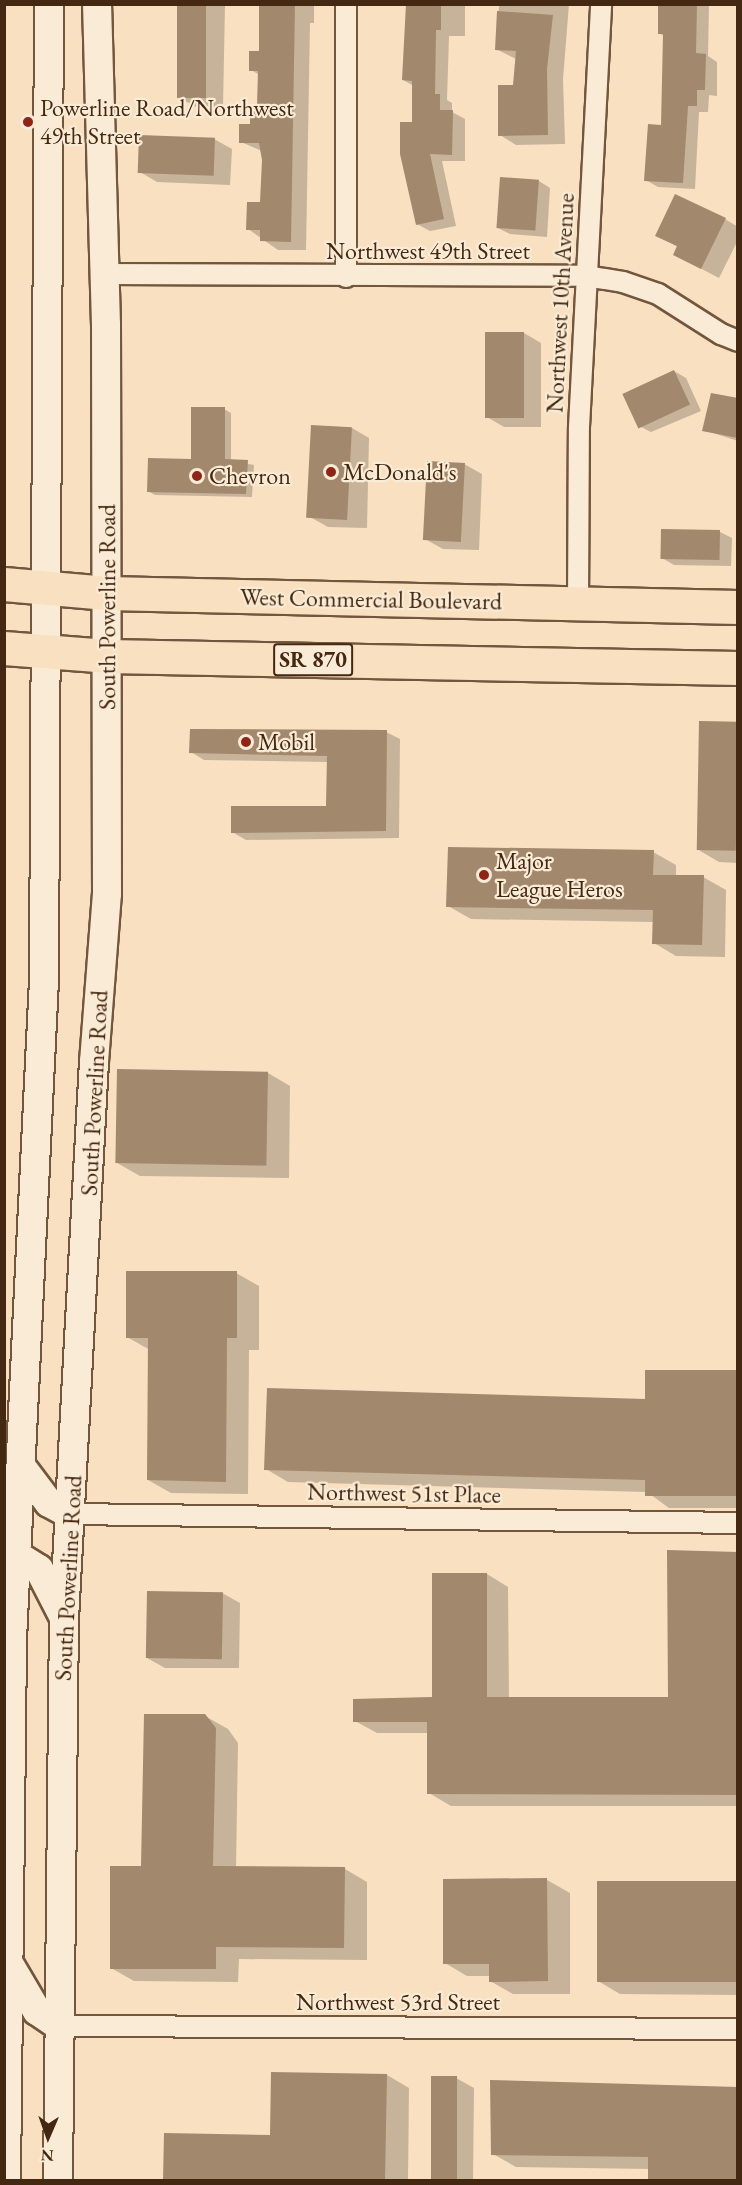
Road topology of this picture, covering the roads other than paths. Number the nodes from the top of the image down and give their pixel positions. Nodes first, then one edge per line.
1 (49, 4) edge
2 (97, 4) edge
3 (346, 4) edge
4 (601, 4) edge
5 (104, 274) junction
6 (586, 276) junction
7 (346, 277) junction
8 (738, 341) edge
9 (4, 584) edge
10 (47, 588) junction
11 (107, 593) junction
12 (578, 604) junction
13 (738, 607) edge
14 (4, 648) edge
15 (46, 652) junction
16 (107, 656) junction
17 (738, 668) edge
18 (21, 1466) junction
19 (70, 1514) junction
20 (738, 1523) edge
21 (15, 1554) junction
22 (64, 1619) junction
23 (7, 1960) junction
24 (59, 2026) junction
25 (738, 2029) edge
26 (6, 2181) edge
27 (58, 2181) edge

1 - 10 main road
2 - 5 main road, South Powerline Road
3 - 7 street
4 - 6 street, Northwest 10th Avenue
5 - 7 street, Northwest 49th Street
5 - 11 main road, South Powerline Road
6 - 7 street, Northwest 49th Street
6 - 8 street, Northwest 49th Street
6 - 12 street, Northwest 10th Avenue
9 - 10 highway, West Commercial Boulevard
10 - 11 highway, West Commercial Boulevard
10 - 15 main road
11 - 12 highway, West Commercial Boulevard
11 - 16 main road, South Powerline Road
12 - 13 highway, West Commercial Boulevard
14 - 15 highway, SR 870
15 - 16 highway, SR 870
15 - 18 main road
16 - 17 highway, SR 870
16 - 19 main road, South Powerline Road
18 - 19 main road
18 - 21 main road
19 - 20 street, Northwest 51st Place
19 - 22 main road, South Powerline Road
21 - 22 main road
21 - 23 main road
22 - 24 main road, South Powerline Road
23 - 24 main road
23 - 26 main road
24 - 25 street, Northwest 53rd Street
24 - 27 main road, South Powerline Road

